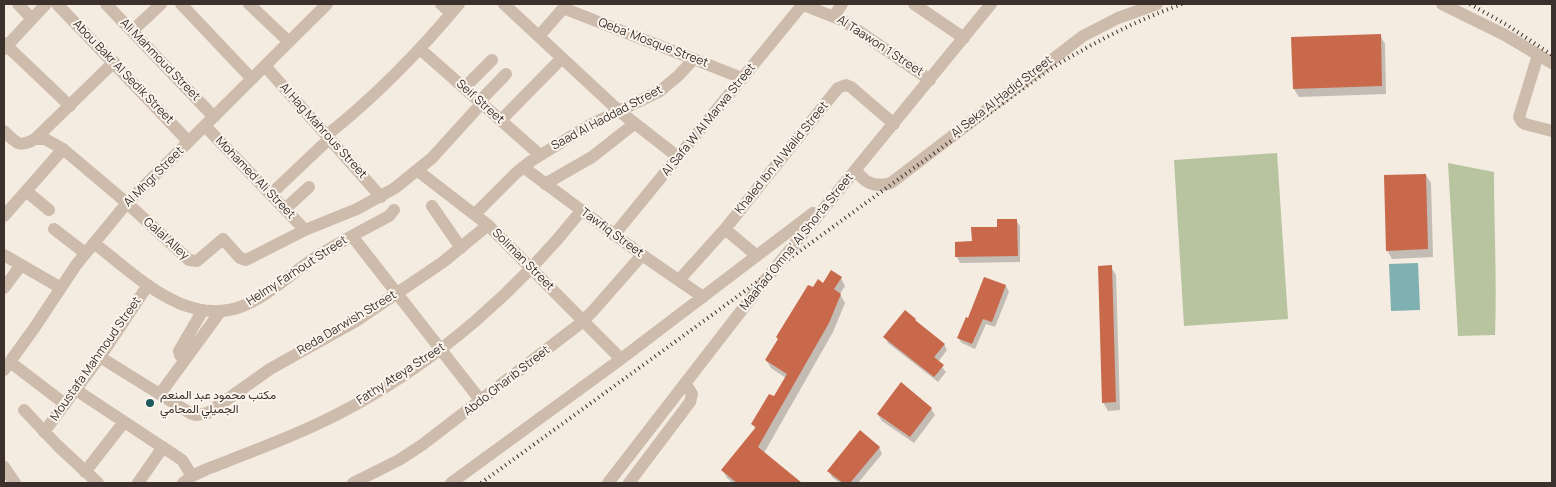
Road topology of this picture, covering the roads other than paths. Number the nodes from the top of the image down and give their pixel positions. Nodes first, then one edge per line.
1 (18, 4) edge
2 (46, 4) edge
3 (57, 4) edge
4 (106, 4) edge
5 (161, 4) edge
6 (180, 4) edge
7 (249, 4) edge
8 (440, 4) edge
9 (504, 4) edge
10 (802, 4) edge
11 (842, 4) edge
12 (914, 4) edge
13 (991, 4) edge
14 (1157, 4) edge
15 (1442, 4) edge
16 (320, 6) edge
17 (565, 6) edge
18 (455, 8) edge
19 (834, 16) junction
20 (32, 19) junction
21 (132, 31) junction
22 (539, 36) junction
23 (964, 38) junction
24 (289, 42) junction
25 (5, 46) edge
26 (420, 49) junction
27 (1538, 54) junction
28 (562, 58) junction
29 (694, 59) junction
30 (492, 60) dead end
31 (114, 62) junction
32 (1552, 63) edge
33 (265, 66) junction
34 (506, 74) dead end
35 (742, 78) junction
36 (252, 79) junction
37 (930, 80) junction
38 (464, 88) junction
39 (481, 102) junction
40 (70, 106) junction
41 (618, 111) junction
42 (214, 116) junction
43 (501, 120) junction
44 (634, 124) junction
45 (894, 124) junction
46 (205, 126) junction
47 (1552, 131) edge
48 (4, 132) edge
49 (328, 136) junction
50 (35, 139) junction
51 (188, 141) junction
52 (63, 149) junction
53 (540, 155) junction
54 (678, 157) junction
55 (523, 167) junction
56 (856, 169) junction
57 (418, 171) junction
58 (546, 184) junction
59 (309, 187) dead end
60 (26, 191) junction
61 (271, 194) junction
62 (381, 197) junction
63 (829, 201) junction
64 (127, 203) junction
65 (432, 206) dead end
66 (284, 209) junction
67 (49, 210) dead end
68 (394, 210) dead end
69 (581, 211) junction
70 (475, 214) junction
71 (4, 216) edge
72 (488, 225) junction
73 (725, 228) junction
74 (54, 229) dead end
75 (305, 230) junction
76 (614, 235) junction
77 (352, 236) junction
78 (94, 243) junction
79 (461, 248) junction
80 (85, 253) junction
81 (4, 255) edge
82 (642, 255) junction
83 (757, 256) junction
84 (21, 265) junction
85 (532, 268) junction
86 (679, 280) junction
87 (148, 285) junction
88 (4, 288) edge
89 (60, 288) junction
90 (396, 294) junction
91 (703, 297) junction
92 (203, 310) junction
93 (220, 312) junction
94 (584, 320) junction
95 (440, 350) junction
96 (100, 357) junction
97 (185, 359) junction
98 (621, 359) junction
99 (6, 365) edge
100 (685, 383) junction
101 (76, 390) junction
102 (160, 394) junction
103 (481, 401) junction
104 (65, 404) junction
105 (24, 410) dead end
106 (124, 422) junction
107 (44, 432) junction
108 (163, 447) junction
109 (4, 467) edge
110 (85, 472) junction
111 (187, 480) edge
112 (15, 483) edge
113 (98, 483) edge
114 (138, 483) edge
115 (353, 483) edge
116 (450, 483) edge
117 (608, 483) edge
118 (629, 483) edge

1 - 20 street
2 - 20 street
3 - 31 street, Abou Bakr Al Sedik Street
4 - 21 street, Ali Mahmoud Street
5 - 21 street
6 - 36 street
7 - 24 street
8 - 18 street
9 - 22 street
10 - 19 street, Al Taawon 1 Street
10 - 35 street, Al Safa W Al Marwa Street
11 - 19 street
12 - 23 street
13 - 23 street, Maahad Omna' Al Shorta Street
14 - 56 street, Al Seka Al Hadid Street
15 - 27 street
16 - 24 street, Al Mhgr Street
17 - 22 street
17 - 29 street, Qeba' Mosque Street
18 - 26 street
19 - 37 street, Al Taawon 1 Street
20 - 25 street
21 - 42 street, Ali Mahmoud Street
22 - 28 street
23 - 37 street, Maahad Omna' Al Shorta Street
24 - 33 street, Al Mhgr Street
25 - 40 street
26 - 38 street, Seif Street
26 - 49 street
27 - 32 street
27 - 47 street
28 - 41 street
28 - 43 street
29 - 35 street, Qeba' Mosque Street
29 - 41 street, Saad Al Haddad Street
30 - 38 street
31 - 40 street
31 - 51 street, Abou Bakr Al Sedik Street
33 - 36 street, Al Mhgr Street
33 - 49 street, Al Hag Mahrous Street
34 - 39 street
35 - 54 street, Al Safa W Al Marwa Street
36 - 42 street, Al Mhgr Street
37 - 45 street, Maahad Omna' Al Shorta Street
38 - 39 street, Seif Street
39 - 43 street, Seif Street
39 - 57 street
40 - 50 street
41 - 44 street
41 - 53 street, Saad Al Haddad Street
42 - 46 street, Al Mhgr Street
43 - 53 street, Seif Street
44 - 54 street
44 - 58 street
45 - 56 street, Maahad Omna' Al Shorta Street
45 - 73 street, Khaled Ibn Al Walid Street
46 - 51 street, Al Mhgr Street
46 - 61 street, Mohamed Ali Street
48 - 50 street
49 - 61 street
49 - 62 street, Al Hag Mahrous Street
50 - 52 street
51 - 64 street, Al Mhgr Street
52 - 60 street
52 - 64 street
53 - 55 street, Saad Al Haddad Street
54 - 76 street, Al Safa W Al Marwa Street
55 - 58 street, Tawfiq Street
55 - 70 street, Saad Al Haddad Street
56 - 63 street, Maahad Omna' Al Shorta Street
57 - 62 street
57 - 70 street, Soliman Street
58 - 69 street, Tawfiq Street
59 - 66 street
60 - 67 street
60 - 71 street
61 - 66 street, Mohamed Ali Street
62 - 75 street
63 - 83 street
63 - 100 street, Maahad Omna' Al Shorta Street
64 - 75 street, Galal Alley
64 - 78 street, Al Mhgr Street
65 - 79 street
66 - 75 street, Mohamed Ali Street
68 - 77 street, Helmy Farhout Street
69 - 76 street, Tawfiq Street
69 - 85 street, Fathy Ateya Street
70 - 72 street, Soliman Street
72 - 79 street, Reda Darwish Street
72 - 85 street, Soliman Street
73 - 83 street
73 - 86 street, Khaled Ibn Al Walid Street
74 - 80 street
76 - 82 street, Tawfiq Street
77 - 90 street
77 - 93 street, Helmy Farhout Street
78 - 80 street, Al Mhgr Street
78 - 87 street, Helmy Farhout Street
79 - 90 street, Reda Darwish Street
80 - 89 street, Al Mhgr Street
81 - 84 street
82 - 86 street, Tawfiq Street
82 - 94 street, Abdo Gharib Street
83 - 91 street
84 - 88 street
84 - 89 street
85 - 94 street, Soliman Street
85 - 95 street, Fathy Ateya Street
86 - 91 street, Tawfiq Street
87 - 92 street, Helmy Farhout Street
87 - 96 street, Moustafa Mahmoud Street
89 - 99 street, Al Mhgr Street
90 - 95 street
90 - 102 street, Reda Darwish Street
91 - 98 street
92 - 93 street, Helmy Farhout Street
92 - 97 street
93 - 97 street
94 - 98 street, Soliman Street
94 - 103 street, Abdo Gharib Street
95 - 103 street
95 - 111 street, Fathy Ateya Street
96 - 101 street, Moustafa Mahmoud Street
96 - 102 street
97 - 102 street
98 - 116 street
99 - 104 street
100 - 117 street, Maahad Omna' Al Shorta Street
100 - 118 street
101 - 104 street, Moustafa Mahmoud Street
101 - 106 street
103 - 115 street, Abdo Gharib Street
104 - 107 street, Moustafa Mahmoud Street
105 - 107 street
106 - 108 street
106 - 110 street
107 - 110 street
108 - 111 street
108 - 114 street
109 - 112 street
110 - 113 street

